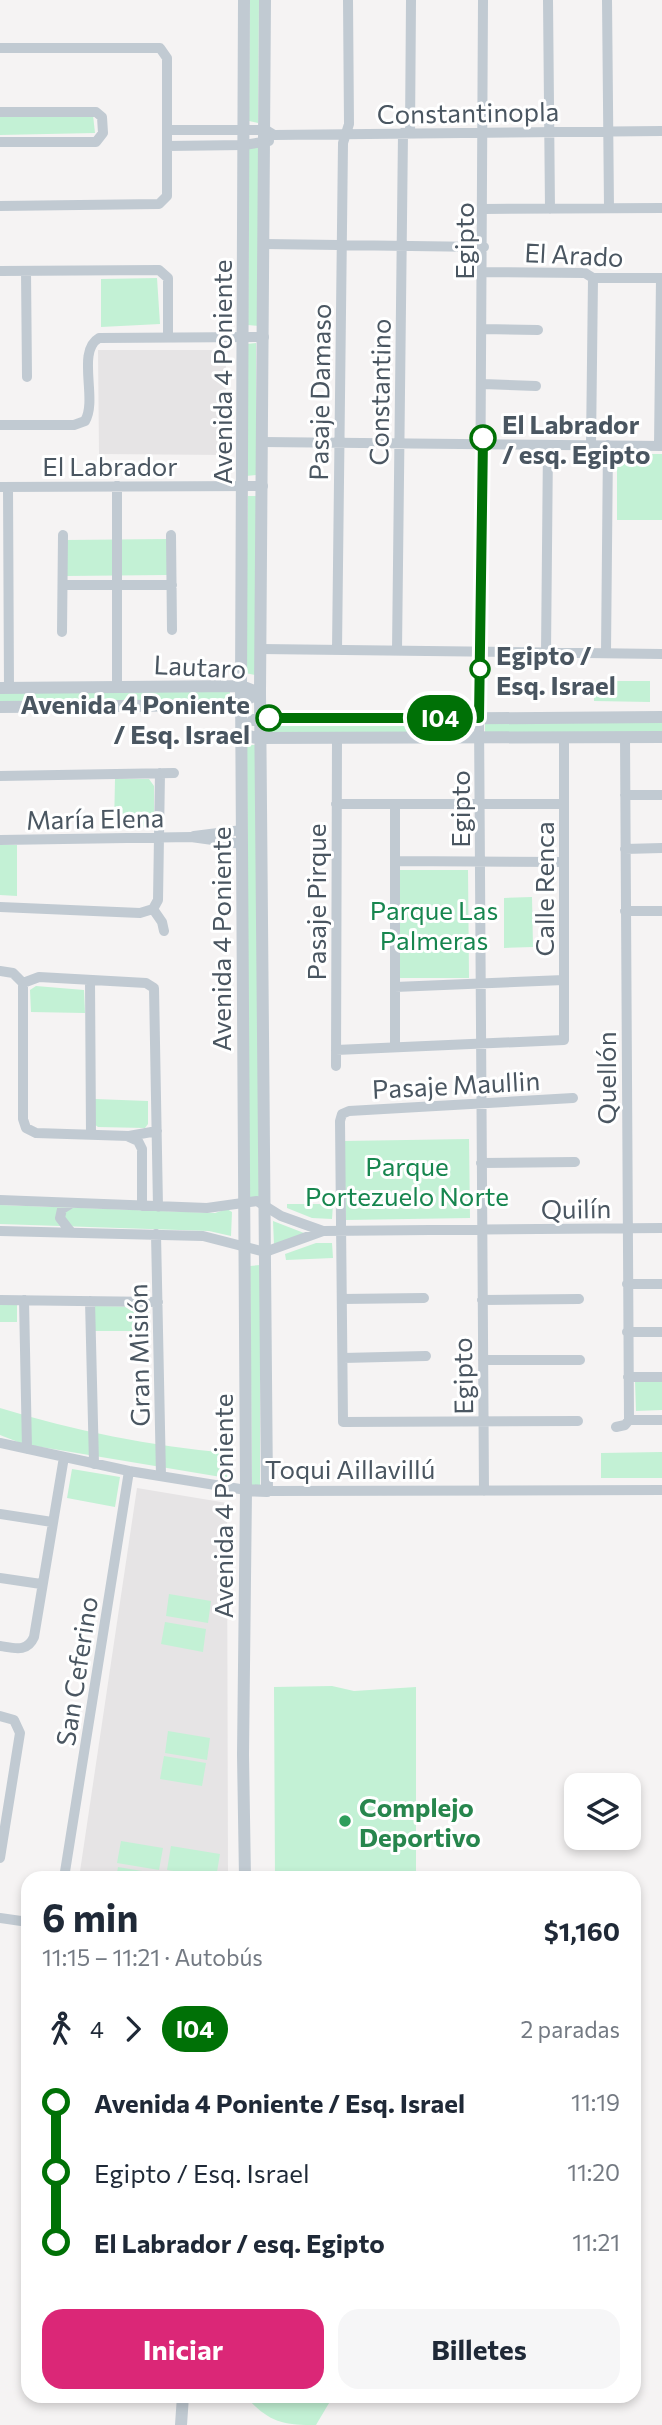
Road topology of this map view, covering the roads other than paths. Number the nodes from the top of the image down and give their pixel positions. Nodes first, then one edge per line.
1 (244, 0) edge
2 (265, 0) edge
3 (348, 0) edge
4 (411, 0) edge
5 (483, 0) edge
6 (548, 0) edge
7 (607, 0) edge
8 (0, 48) edge
9 (0, 112) edge
10 (244, 129) junction
11 (662, 131) edge
12 (549, 132) junction
13 (608, 132) junction
14 (484, 133) junction
15 (346, 134) junction
16 (407, 134) junction
17 (268, 136) junction
18 (167, 138) junction
19 (0, 142) edge
20 (244, 145) junction
21 (0, 206) edge
22 (609, 208) junction
23 (662, 208) edge
24 (484, 209) junction
25 (550, 209) junction
26 (265, 244) junction
27 (342, 246) junction
28 (401, 246) junction
29 (484, 247) junction
30 (0, 271) edge
31 (26, 271) junction
32 (484, 272) junction
33 (593, 278) junction
34 (662, 278) edge
35 (483, 329) junction
36 (538, 330) dead end
37 (264, 337) junction
38 (168, 338) junction
39 (244, 338) junction
40 (27, 377) dead end
41 (483, 384) junction
42 (536, 386) dead end
43 (0, 425) edge
44 (263, 442) junction
45 (340, 443) junction
46 (399, 443) junction
47 (483, 444) junction
48 (548, 445) junction
49 (591, 445) junction
50 (608, 445) junction
51 (660, 446) edge
52 (117, 486) junction
53 (244, 486) junction
54 (263, 486) junction
55 (4, 487) edge
56 (63, 535) dead end
57 (171, 535) dead end
58 (4, 574) edge
59 (63, 585) junction
60 (118, 585) junction
61 (172, 585) junction
62 (172, 630) dead end
63 (62, 632) dead end
64 (261, 649) junction
65 (337, 650) junction
66 (397, 651) junction
67 (480, 652) junction
68 (546, 653) junction
69 (606, 653) junction
70 (662, 654) edge
71 (241, 685) junction
72 (96, 687) junction
73 (117, 687) junction
74 (5, 688) edge
75 (260, 693) junction
76 (241, 704) junction
77 (0, 707) edge
78 (96, 707) junction
79 (662, 717) edge
80 (261, 718) junction
81 (479, 718) junction
82 (242, 733) junction
83 (564, 737) junction
84 (625, 737) junction
85 (662, 737) edge
86 (261, 738) junction
87 (337, 738) junction
88 (480, 738) junction
89 (160, 773) junction
90 (174, 773) dead end
91 (0, 776) edge
92 (625, 795) junction
93 (662, 795) edge
94 (336, 804) junction
95 (395, 804) junction
96 (480, 804) junction
97 (564, 804) junction
98 (242, 837) junction
99 (160, 838) junction
100 (0, 840) edge
101 (662, 848) edge
102 (625, 849) junction
103 (395, 861) junction
104 (480, 862) junction
105 (564, 862) junction
106 (0, 907) edge
107 (153, 909) junction
108 (625, 911) junction
109 (662, 911) edge
110 (164, 931) dead end
111 (0, 971) edge
112 (90, 980) junction
113 (564, 980) junction
114 (23, 983) junction
115 (481, 984) junction
116 (395, 987) junction
117 (481, 1044) junction
118 (396, 1047) junction
119 (336, 1050) junction
120 (336, 1066) dead end
121 (573, 1098) dead end
122 (481, 1104) junction
123 (157, 1131) junction
124 (91, 1135) junction
125 (129, 1136) junction
126 (575, 1162) dead end
127 (481, 1163) junction
128 (0, 1200) edge
129 (244, 1202) junction
130 (71, 1203) junction
131 (265, 1203) junction
132 (142, 1206) junction
133 (158, 1207) junction
134 (626, 1228) junction
135 (662, 1228) edge
136 (482, 1229) junction
137 (0, 1231) edge
138 (70, 1231) junction
139 (323, 1231) junction
140 (341, 1231) junction
141 (156, 1234) junction
142 (245, 1248) junction
143 (265, 1252) junction
144 (627, 1284) junction
145 (662, 1284) edge
146 (424, 1298) dead end
147 (342, 1299) junction
148 (579, 1299) dead end
149 (0, 1300) edge
150 (24, 1300) junction
151 (482, 1300) junction
152 (90, 1301) junction
153 (158, 1302) junction
154 (627, 1332) junction
155 (662, 1332) edge
156 (426, 1356) dead end
157 (342, 1358) junction
158 (483, 1360) junction
159 (580, 1360) dead end
160 (628, 1377) junction
161 (662, 1377) edge
162 (629, 1420) junction
163 (662, 1420) edge
164 (578, 1421) dead end
165 (484, 1422) junction
166 (616, 1427) dead end
167 (0, 1443) edge
168 (27, 1449) junction
169 (64, 1457) junction
170 (94, 1464) junction
171 (129, 1471) junction
172 (161, 1476) junction
173 (246, 1490) junction
174 (662, 1490) edge
175 (267, 1491) junction
176 (484, 1491) junction
177 (0, 1514) edge
178 (52, 1522) junction
179 (0, 1578) edge
180 (41, 1584) junction
181 (0, 1646) edge
182 (0, 1716) edge
183 (0, 1784) edge
184 (12, 1786) junction
185 (1, 1851) edge
186 (65, 1871) edge
187 (245, 1871) edge
188 (0, 1918) edge
189 (21, 1921) edge
190 (183, 2403) edge
191 (181, 2425) edge

1 - 10 street, Avenida 4 Poniente
2 - 17 street, Avenida 4 Poniente
3 - 15 street, Pasaje Damaso
4 - 16 street, Constantino
5 - 14 street, Egipto
6 - 12 street
7 - 13 street
8 - 18 street
9 - 19 street
10 - 17 street, Constantinopla
10 - 18 street, Constantinopla
10 - 20 street, Avenida 4 Poniente
11 - 13 street, Constantinopla
12 - 13 street, Constantinopla
12 - 14 street, Constantinopla
12 - 25 street
13 - 22 street
14 - 16 street, Constantinopla
14 - 24 street, Egipto
15 - 16 street, Constantinopla
15 - 17 street, Constantinopla
15 - 27 street, Pasaje Damaso
16 - 28 street, Constantino
17 - 20 street, Constantinopla
17 - 26 street, Avenida 4 Poniente
18 - 20 street, Constantinopla
18 - 21 street
20 - 39 street, Avenida 4 Poniente
22 - 23 street
22 - 25 street
24 - 25 street
24 - 29 street, Egipto
26 - 27 street
26 - 37 street, Avenida 4 Poniente
27 - 28 street
27 - 45 street, Pasaje Damaso
28 - 29 street
28 - 46 street, Constantino
29 - 32 street, Egipto
30 - 31 street
31 - 38 street
31 - 40 street
32 - 33 street, El Arado
32 - 35 street, Egipto
33 - 34 street, El Arado
33 - 49 street
34 - 51 street
35 - 36 street
35 - 41 street, Egipto
37 - 39 street
37 - 44 street, Avenida 4 Poniente
38 - 39 street
38 - 43 street
39 - 53 street, Avenida 4 Poniente
41 - 42 street
41 - 47 street, Egipto
44 - 45 street
44 - 54 street, Avenida 4 Poniente
45 - 46 street
45 - 65 street, Pasaje Damaso
46 - 47 street
46 - 66 street, Constantino
47 - 48 street
47 - 67 street, Egipto
48 - 49 street
48 - 68 street
49 - 50 street
50 - 51 street
50 - 69 street
52 - 53 street, El Labrador
52 - 55 street, El Labrador
52 - 60 street
53 - 54 street, El Labrador
53 - 71 street, Avenida 4 Poniente
54 - 64 street, Avenida 4 Poniente
55 - 58 street
56 - 59 street
57 - 61 street
58 - 74 street
59 - 60 street
59 - 63 street
60 - 61 street
60 - 73 street
61 - 62 street
64 - 65 street
64 - 75 street, Avenida 4 Poniente
65 - 66 street
66 - 67 street
67 - 68 street
67 - 81 street, Egipto
68 - 69 street
69 - 70 street
71 - 73 street, Lautaro
71 - 75 street, Lautaro
71 - 76 street, Avenida 4 Poniente
72 - 73 street, Lautaro
72 - 74 street, Lautaro
72 - 78 street
75 - 76 street, Lautaro
75 - 80 street, Avenida 4 Poniente
76 - 78 street, Lautaro
76 - 82 street, Avenida 4 Poniente
77 - 78 street, Lautaro
79 - 81 street
80 - 81 street
80 - 82 street
80 - 86 street, Avenida 4 Poniente
81 - 88 street, Egipto
82 - 86 street
82 - 98 street, Avenida 4 Poniente
83 - 84 street
83 - 88 street
83 - 97 street, Calle Renca
84 - 85 street
84 - 92 street, Quellón
86 - 87 street
86 - 131 street, Avenida 4 Poniente
87 - 88 street
87 - 94 street, Pasaje Pirque
88 - 96 street, Egipto
89 - 90 street
89 - 91 street
89 - 99 street
92 - 93 street
92 - 102 street, Quellón
94 - 95 street
94 - 119 street, Pasaje Pirque
95 - 96 street
95 - 103 street
96 - 97 street
96 - 104 street, Egipto
97 - 105 street, Calle Renca
98 - 99 street, María Elena
98 - 129 street, Avenida 4 Poniente
99 - 100 street, María Elena
99 - 107 street
101 - 102 street
102 - 108 street, Quellón
103 - 104 street
103 - 116 street
104 - 105 street
104 - 115 street, Egipto
105 - 113 street, Calle Renca
106 - 107 street
107 - 110 street
108 - 109 street
108 - 134 street, Quellón
111 - 114 street
112 - 114 street
112 - 123 street
112 - 124 street
113 - 115 street
113 - 117 street, Calle Renca
114 - 124 street
115 - 116 street
115 - 117 street, Egipto
116 - 118 street
117 - 118 street
117 - 122 street, Egipto
118 - 119 street
119 - 120 street, Pasaje Pirque
121 - 122 street, Pasaje Maullin
122 - 127 street, Egipto
122 - 140 street, Pasaje Maullin
123 - 125 street
123 - 133 street
124 - 125 street
125 - 132 street
126 - 127 street
127 - 136 street, Egipto
128 - 130 street
129 - 131 street
129 - 133 street
129 - 142 street, Avenida 4 Poniente
130 - 132 street
130 - 138 street
131 - 139 street, Quilín
131 - 143 street, Avenida 4 Poniente
132 - 133 street
134 - 135 street, Quilín
134 - 136 street, Quilín
134 - 144 street, Quellón
136 - 140 street, Quilín
136 - 151 street, Egipto
137 - 138 street
138 - 141 street
139 - 140 street, Quilín
139 - 143 street, Quilín
140 - 147 street
141 - 142 street
141 - 153 street, Gran Misión
142 - 143 street
142 - 173 street, Avenida 4 Poniente
143 - 175 street, Avenida 4 Poniente
144 - 145 street
144 - 154 street, Quellón
146 - 147 street
147 - 157 street
148 - 151 street
149 - 150 street
150 - 152 street
150 - 168 street
151 - 158 street, Egipto
152 - 153 street
152 - 170 street
153 - 172 street, Gran Misión
154 - 155 street
154 - 160 street, Quellón
156 - 157 street
157 - 165 street
158 - 159 street
158 - 165 street, Egipto
160 - 161 street
160 - 162 street, Quellón
162 - 163 street
162 - 166 street
164 - 165 street
165 - 176 street, Egipto
167 - 168 street, Toqui Aillavillú
168 - 169 street, Toqui Aillavillú
169 - 170 street, Toqui Aillavillú
169 - 178 street
170 - 171 street, Toqui Aillavillú
171 - 172 street, Toqui Aillavillú
171 - 186 street, San Ceferino
172 - 173 street, Toqui Aillavillú
173 - 175 street, Toqui Aillavillú
173 - 187 street, Avenida 4 Poniente
174 - 176 street, Toqui Aillavillú
175 - 176 street, Toqui Aillavillú
177 - 178 street
178 - 180 street
179 - 180 street
180 - 181 street
182 - 184 street
183 - 184 street
184 - 185 street
188 - 189 street
190 - 191 street

